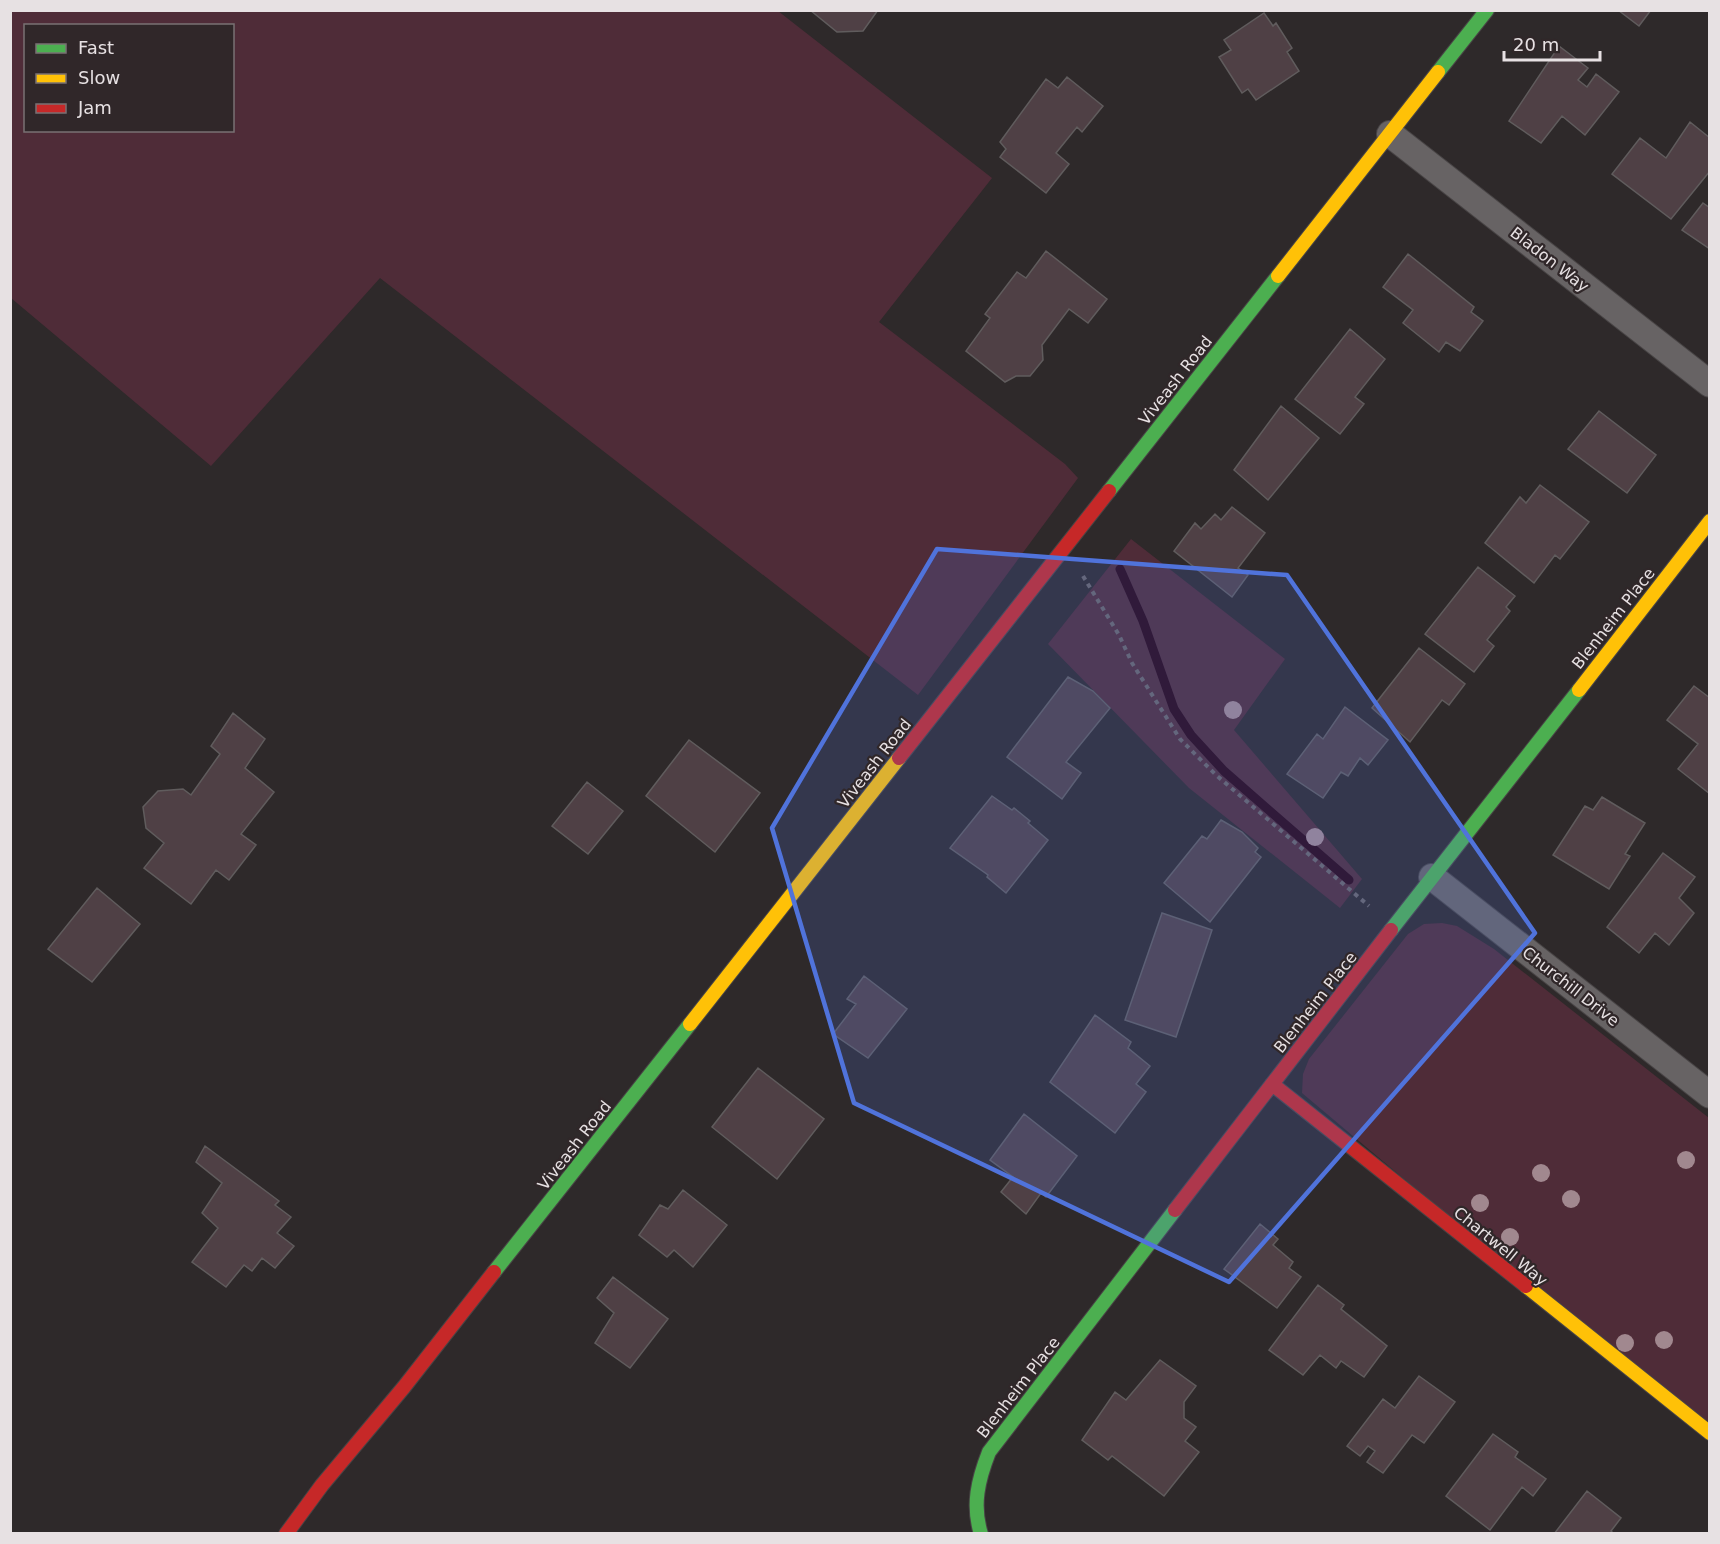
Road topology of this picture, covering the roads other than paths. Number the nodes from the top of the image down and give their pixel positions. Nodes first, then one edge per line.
1 (1487, 10) edge
2 (1390, 134) junction
3 (1710, 384) edge
4 (1710, 521) edge
5 (1432, 877) junction
6 (1272, 1084) junction
7 (1710, 1095) edge
8 (1710, 1433) edge
9 (286, 1533) edge
10 (981, 1533) edge

1 - 2 street, Viveash Road
2 - 3 street, Bladon Way
2 - 9 street, Viveash Road
4 - 5 street, Blenheim Place
5 - 6 street, Blenheim Place
5 - 7 street, Churchill Drive
6 - 8 street, Chartwell Way
6 - 10 street, Blenheim Place

